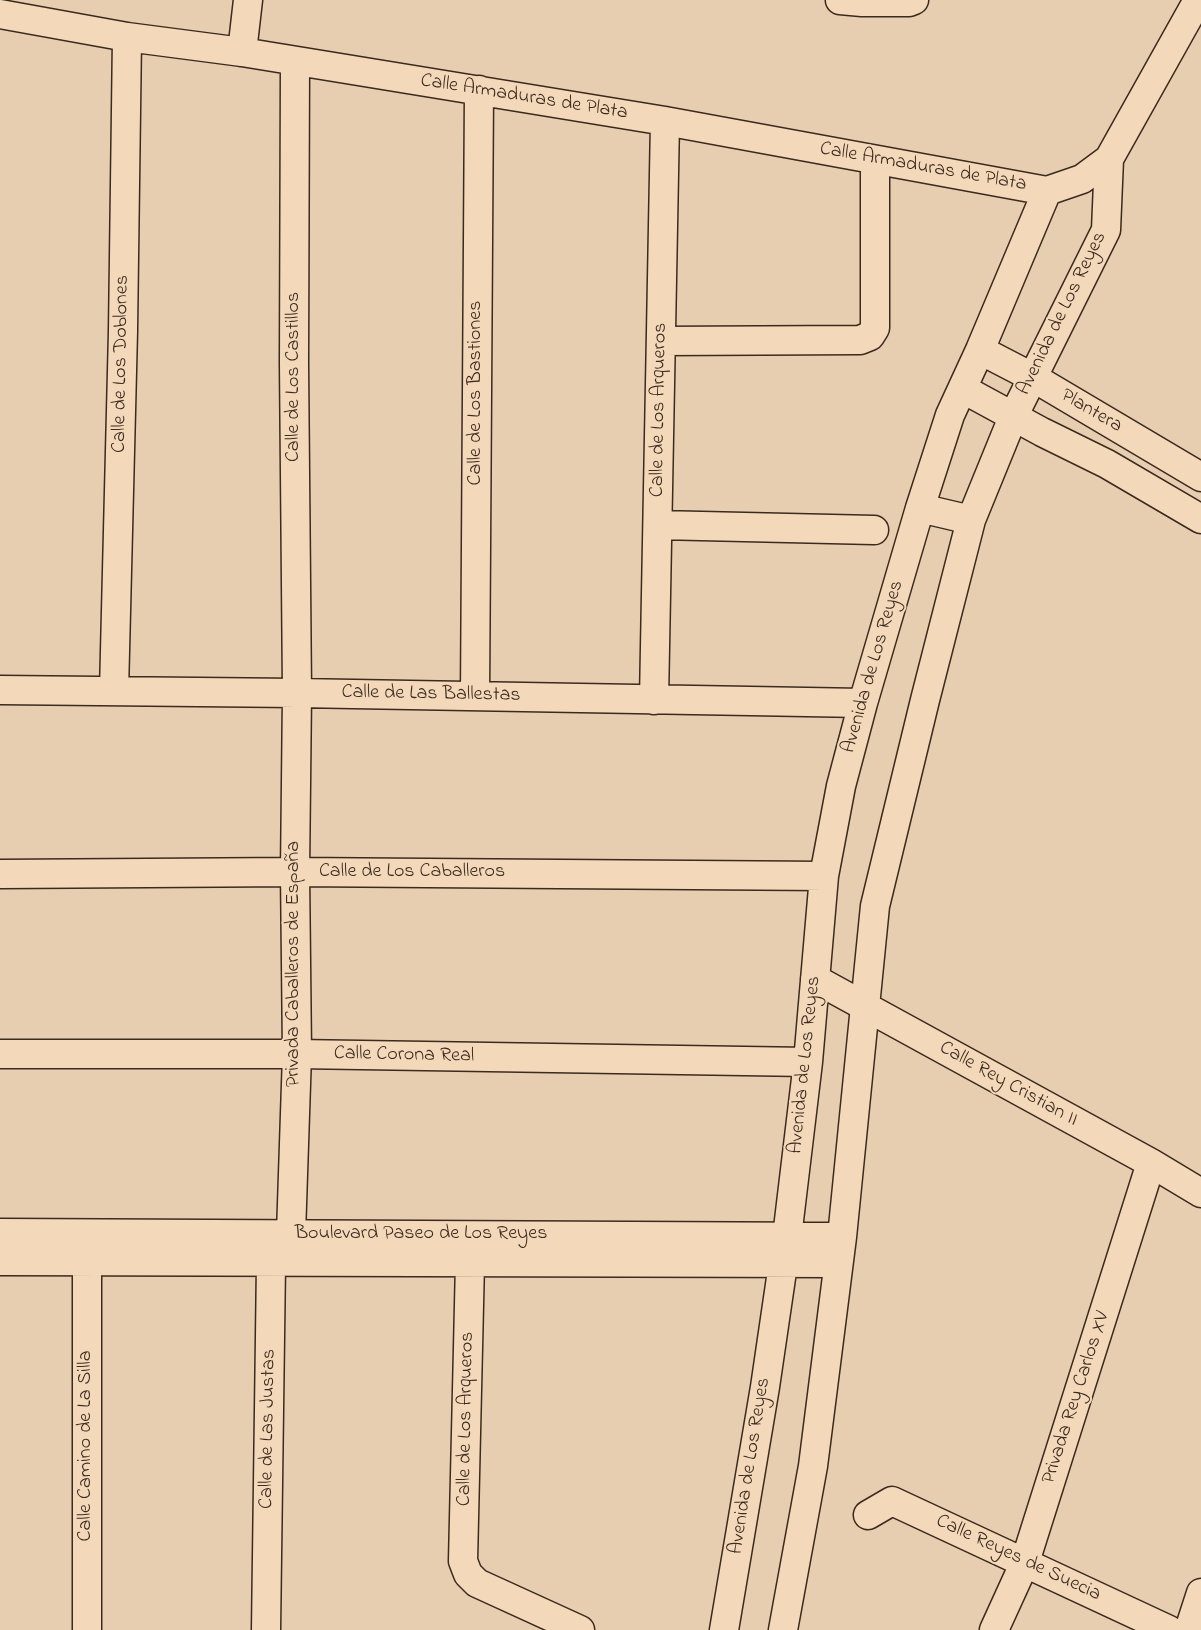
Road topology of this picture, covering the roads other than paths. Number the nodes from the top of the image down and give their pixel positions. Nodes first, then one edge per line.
1 (248, 0) edge
2 (840, 0) edge
3 (914, 0) edge
4 (1198, 0) edge
5 (0, 14) edge
6 (127, 37) junction
7 (242, 52) junction
8 (296, 62) junction
9 (479, 90) junction
10 (665, 121) junction
11 (874, 160) junction
12 (1109, 160) junction
13 (1047, 191) junction
14 (661, 341) junction
15 (980, 350) junction
16 (1034, 378) junction
17 (963, 389) junction
18 (1013, 417) junction
19 (1201, 477) edge
20 (920, 508) junction
21 (1201, 519) edge
22 (972, 520) junction
23 (658, 525) junction
24 (874, 530) dead end
25 (0, 690) edge
26 (114, 691) junction
27 (297, 693) junction
28 (475, 696) junction
29 (654, 700) junction
30 (862, 703) junction
31 (295, 872) junction
32 (0, 874) edge
33 (824, 876) junction
34 (814, 979) junction
35 (865, 1007) junction
36 (0, 1054) edge
37 (297, 1054) junction
38 (808, 1062) junction
39 (1151, 1164) junction
40 (1201, 1193) edge
41 (0, 1233) edge
42 (291, 1234) junction
43 (787, 1237) junction
44 (840, 1250) junction
45 (0, 1261) edge
46 (87, 1262) junction
47 (271, 1262) junction
48 (470, 1262) junction
49 (783, 1263) junction
50 (868, 1516) dead end
51 (1025, 1562) junction
52 (1201, 1593) edge
53 (87, 1630) edge
54 (266, 1630) edge
55 (580, 1630) edge
56 (724, 1630) edge
57 (784, 1630) edge
58 (994, 1630) edge
59 (1168, 1630) edge
60 (1189, 1630) edge

1 - 7 street
2 - 3 street
4 - 12 street
5 - 6 street, Calle Armaduras de Plata
6 - 7 street, Calle Armaduras de Plata
6 - 26 street, Calle de Los Doblones
7 - 8 street, Calle Armaduras de Plata
8 - 9 street, Calle Armaduras de Plata
8 - 27 street, Calle de Los Castillos
9 - 10 street, Calle Armaduras de Plata
9 - 28 street, Calle de Los Bastiones
10 - 11 street, Calle Armaduras de Plata
10 - 14 street, Calle de Los Arqueros
11 - 13 street, Calle Armaduras de Plata
11 - 14 street
12 - 13 street
12 - 16 street, Avenida de Los Reyes
13 - 15 street, Avenida de Los Reyes
14 - 23 street, Calle de Los Arqueros
15 - 16 street, Plantera
15 - 17 street, Avenida de Los Reyes
16 - 18 street, Avenida de Los Reyes
16 - 19 street, Plantera
17 - 18 street, Plantera
17 - 20 street, Avenida de Los Reyes
18 - 21 street, Plantera
18 - 22 street, Avenida de Los Reyes
20 - 22 street
20 - 30 street, Avenida de Los Reyes
22 - 35 street, Avenida de Los Reyes
23 - 24 street
23 - 29 street, Calle de Los Arqueros
25 - 26 street, Calle de Las Ballestas
26 - 27 street, Calle de Las Ballestas
27 - 28 street, Calle de Las Ballestas
27 - 31 street, Privada Caballeros de España
28 - 29 street, Calle de Las Ballestas
29 - 30 street, Calle de Las Ballestas
30 - 33 street, Avenida de Los Reyes
31 - 32 street, Calle de Los Caballeros
31 - 33 street, Calle de Los Caballeros
31 - 37 street, Privada Caballeros de España
33 - 34 street, Avenida de Los Reyes
34 - 35 street, Calle Rey Cristian II
34 - 38 street, Avenida de Los Reyes
35 - 39 street, Calle Rey Cristian II
35 - 44 street, Avenida de Los Reyes
36 - 37 street, Calle Corona Real
37 - 38 street, Calle Corona Real
37 - 42 street, Privada Caballeros de España
38 - 43 street, Avenida de Los Reyes
39 - 40 street, Calle Rey Cristian II
39 - 51 street, Privada Rey Carlos XV
41 - 42 street, Boulevard Paseo de Los Reyes
42 - 43 street, Boulevard Paseo de Los Reyes
42 - 47 street
43 - 44 street, Boulevard Paseo de Los Reyes
43 - 49 street, Avenida de Los Reyes
44 - 49 street, Boulevard Paseo de Los Reyes
44 - 57 street, Avenida de Los Reyes
45 - 46 street, Boulevard Paseo de Los Reyes
46 - 47 street, Boulevard Paseo de Los Reyes
46 - 53 street, Calle Camino de La Silla
47 - 48 street, Boulevard Paseo de Los Reyes
47 - 54 street, Calle de Las Justas
48 - 49 street, Boulevard Paseo de Los Reyes
48 - 55 street, Calle de Los Arqueros
49 - 56 street, Avenida de Los Reyes
50 - 51 street, Calle Reyes de Suecia
51 - 58 street, Privada Rey Carlos XV
51 - 59 street, Calle Reyes de Suecia
52 - 60 street

